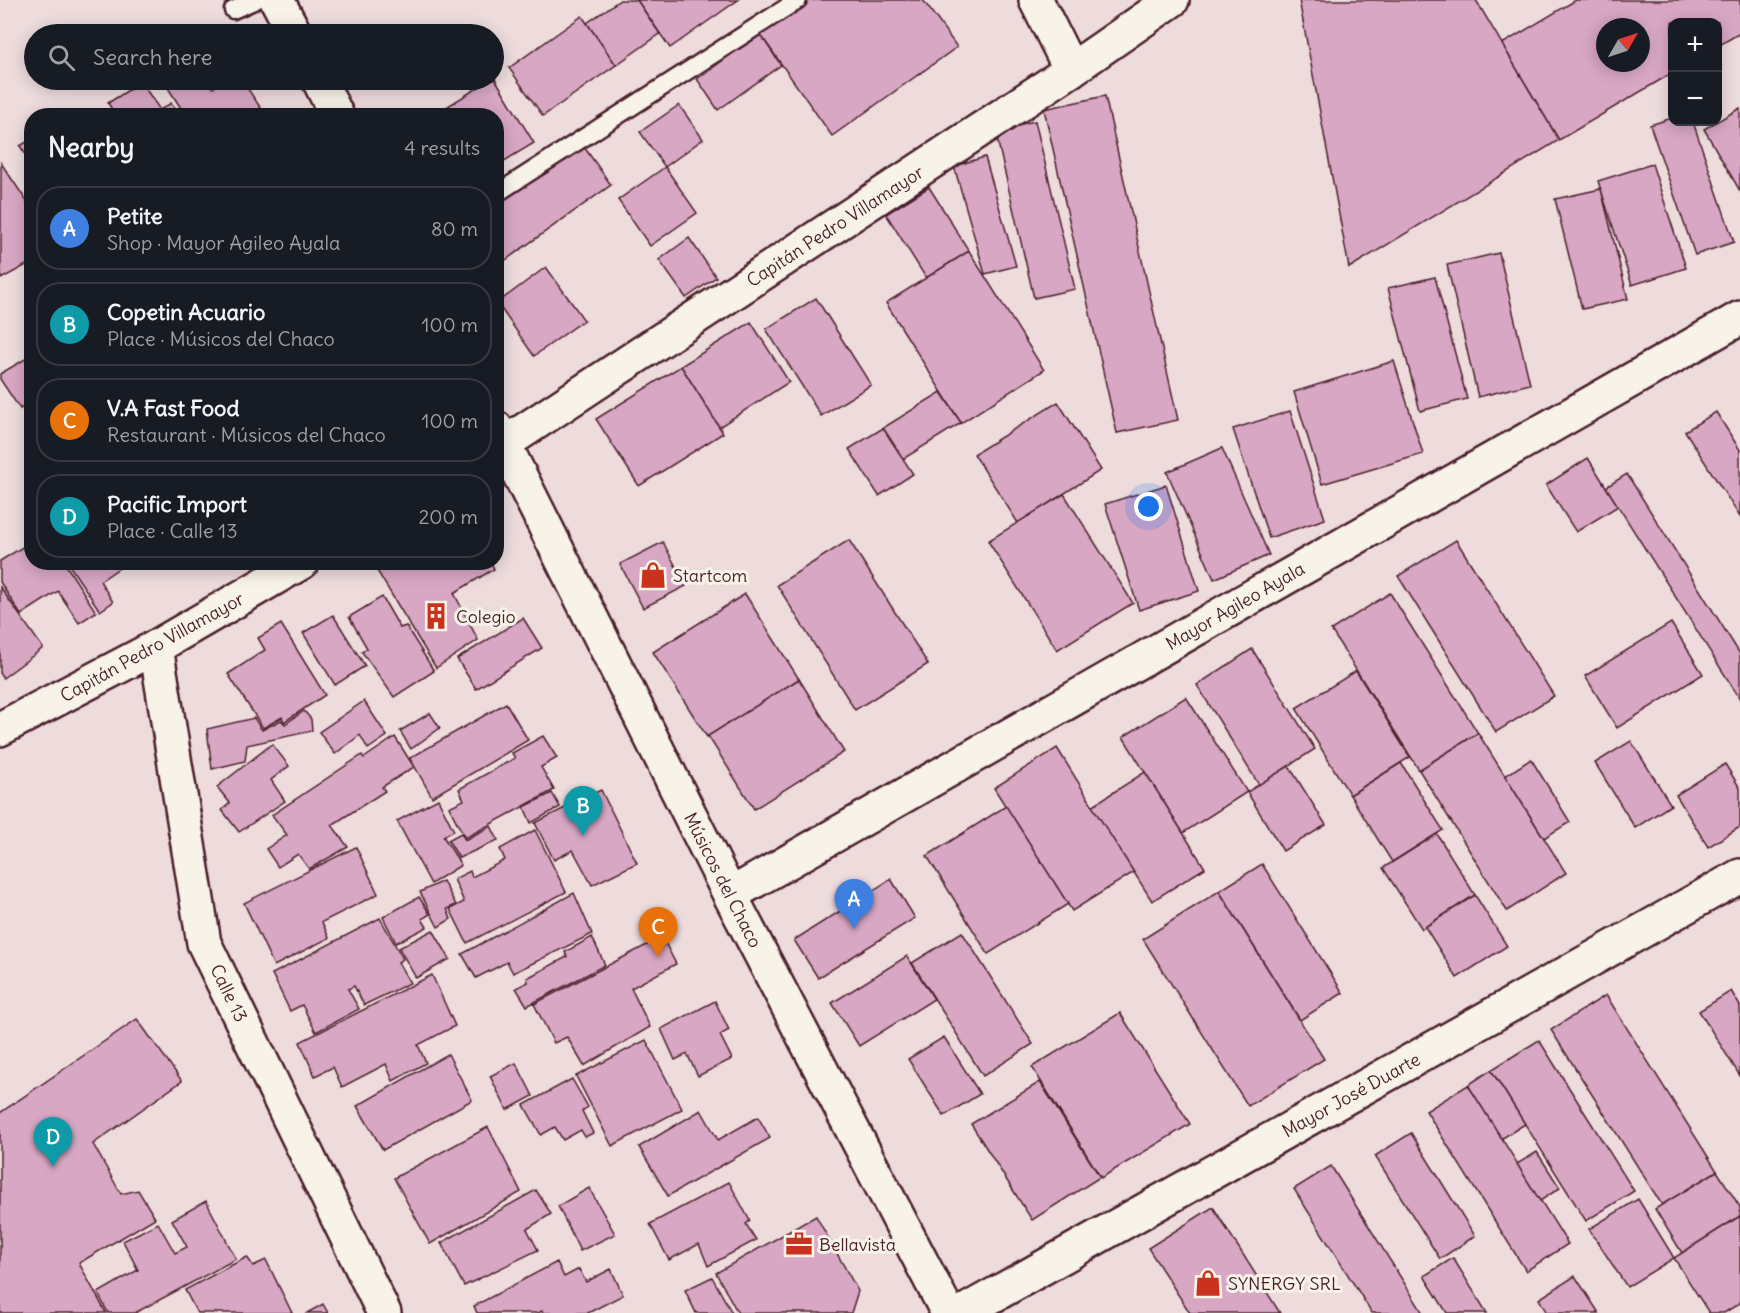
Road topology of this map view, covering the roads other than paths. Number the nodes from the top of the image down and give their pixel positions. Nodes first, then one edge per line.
1 (255, 0) edge
2 (278, 0) edge
3 (798, 0) edge
4 (1036, 0) edge
5 (1172, 0) edge
6 (233, 10) dead end
7 (290, 24) edge
8 (1071, 70) junction
9 (324, 90) edge
10 (334, 108) edge
11 (504, 189) edge
12 (1740, 318) edge
13 (504, 437) edge
14 (504, 450) edge
15 (288, 570) edge
16 (156, 647) junction
17 (0, 729) edge
18 (1740, 876) edge
19 (730, 895) junction
20 (384, 1313) edge
21 (948, 1313) edge
22 (962, 1313) edge

1 - 6 lane
2 - 7 street
3 - 11 lane
4 - 8 street
5 - 8 street, Capitán Pedro Villamayor
8 - 13 street, Capitán Pedro Villamayor
9 - 10 street
12 - 19 street, Mayor Agileo Ayala
14 - 19 street, Músicos del Chaco
15 - 16 street, Capitán Pedro Villamayor
16 - 17 street, Capitán Pedro Villamayor
16 - 20 street, Calle 13
18 - 22 street, Mayor José Duarte
19 - 21 street, Músicos del Chaco

